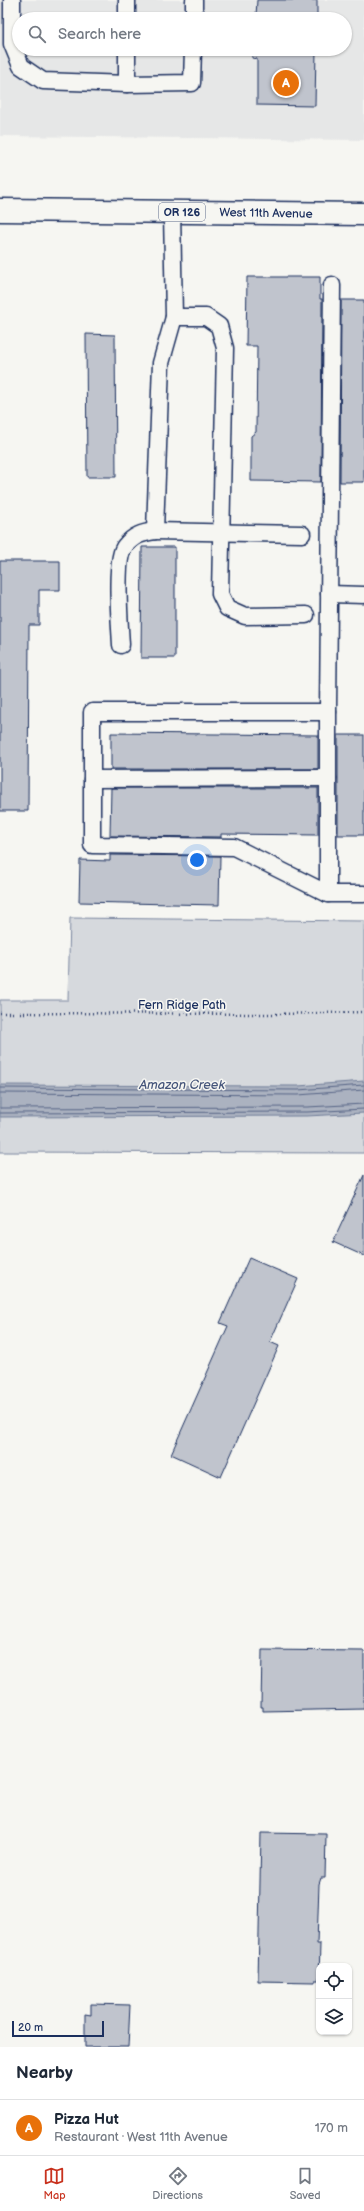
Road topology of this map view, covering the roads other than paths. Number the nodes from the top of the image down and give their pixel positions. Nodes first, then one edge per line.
1 (12, 0) edge
2 (127, 0) edge
3 (194, 0) edge
4 (12, 12) edge
5 (12, 12) edge
6 (127, 12) edge
7 (194, 12) edge
8 (12, 44) edge
9 (17, 56) edge
10 (127, 56) edge
11 (193, 56) edge
12 (127, 84) junction
13 (0, 210) edge
14 (172, 212) junction
15 (364, 214) edge
16 (332, 285) dead end
17 (174, 317) junction
18 (155, 531) junction
19 (222, 533) junction
20 (302, 534) dead end
21 (329, 594) junction
22 (364, 595) edge
23 (306, 615) dead end
24 (121, 645) dead end
25 (328, 712) junction
26 (328, 778) junction
27 (92, 779) junction
28 (328, 894) junction
29 (364, 894) edge

1 - 5 lane
2 - 6 lane
3 - 7 lane
4 - 8 lane
9 - 12 lane
10 - 12 lane
11 - 12 lane
13 - 14 main road, West 11th Avenue / OR 126
14 - 15 main road, West 11th Avenue / OR 126
14 - 17 lane
16 - 21 lane
17 - 18 lane
17 - 19 lane
18 - 19 lane
18 - 24 lane
19 - 20 lane
19 - 23 lane
21 - 22 lane
21 - 25 lane
25 - 26 lane
25 - 27 lane
26 - 27 lane
26 - 28 lane
27 - 28 lane
28 - 29 lane

